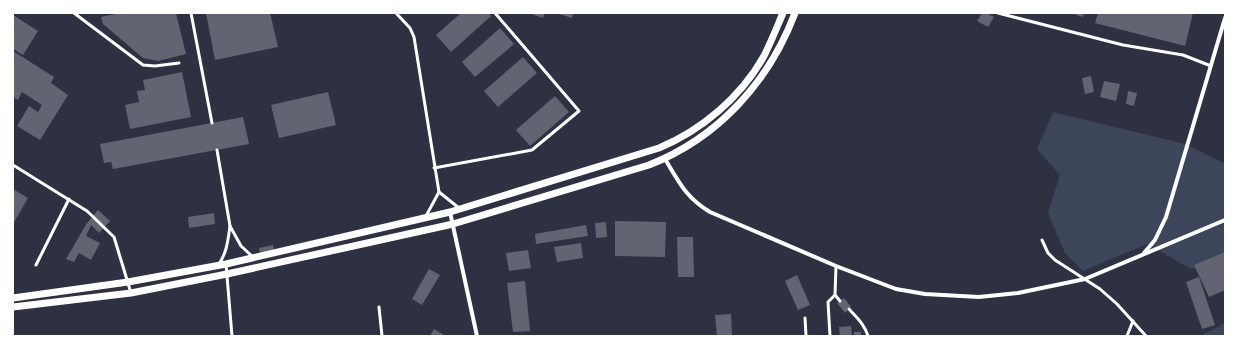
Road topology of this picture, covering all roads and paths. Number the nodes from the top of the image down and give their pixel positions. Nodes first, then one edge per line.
1 (74, 13) edge
2 (191, 13) edge
3 (396, 13) edge
4 (495, 13) edge
5 (782, 13) edge
6 (795, 13) edge
7 (998, 13) edge
8 (1225, 18) edge
9 (179, 63) dead end
10 (1211, 66) junction
11 (212, 123) dead end
12 (659, 148) junction
13 (217, 150) dead end
14 (665, 159) junction
15 (13, 165) edge
16 (434, 168) junction
17 (439, 192) junction
18 (69, 199) junction
19 (460, 209) junction
20 (450, 212) junction
21 (425, 218) junction
22 (1225, 220) edge
23 (453, 224) junction
24 (230, 226) junction
25 (1042, 240) dead end
26 (1140, 256) junction
27 (255, 258) junction
28 (226, 264) junction
29 (36, 266) dead end
30 (218, 266) junction
31 (836, 266) junction
32 (228, 274) junction
33 (1085, 279) junction
34 (128, 282) junction
35 (131, 293) junction
36 (835, 295) junction
37 (13, 298) edge
38 (840, 301) dead end
39 (13, 307) edge
40 (379, 307) dead end
41 (849, 310) dead end
42 (805, 318) dead end
43 (1134, 321) junction
44 (232, 336) edge
45 (382, 336) edge
46 (478, 336) edge
47 (806, 336) edge
48 (830, 336) edge
49 (868, 336) edge
50 (1127, 336) edge
51 (1146, 336) edge

1 - 9 lane
2 - 11 lane
3 - 16 lane
4 - 16 lane
5 - 12 street
6 - 14 street
7 - 10 lane
8 - 10 street
10 - 26 street
12 - 14 lane
12 - 19 street
13 - 24 lane
14 - 23 street
14 - 31 street
15 - 18 lane
16 - 17 lane
17 - 19 lane
17 - 21 lane
18 - 29 lane
18 - 34 lane
19 - 20 street
20 - 21 street
20 - 23 street
21 - 27 street
22 - 26 street
23 - 32 street
23 - 46 street
24 - 27 lane
24 - 30 lane
25 - 33 lane
26 - 33 street
27 - 28 street
28 - 30 street
28 - 32 lane
30 - 34 street
31 - 33 street
31 - 36 lane
32 - 35 street
32 - 44 lane
33 - 43 lane
34 - 35 lane
34 - 37 street
35 - 39 street
36 - 38 lane
36 - 48 lane
40 - 45 lane
41 - 49 lane
42 - 47 lane
43 - 50 lane
43 - 51 lane

